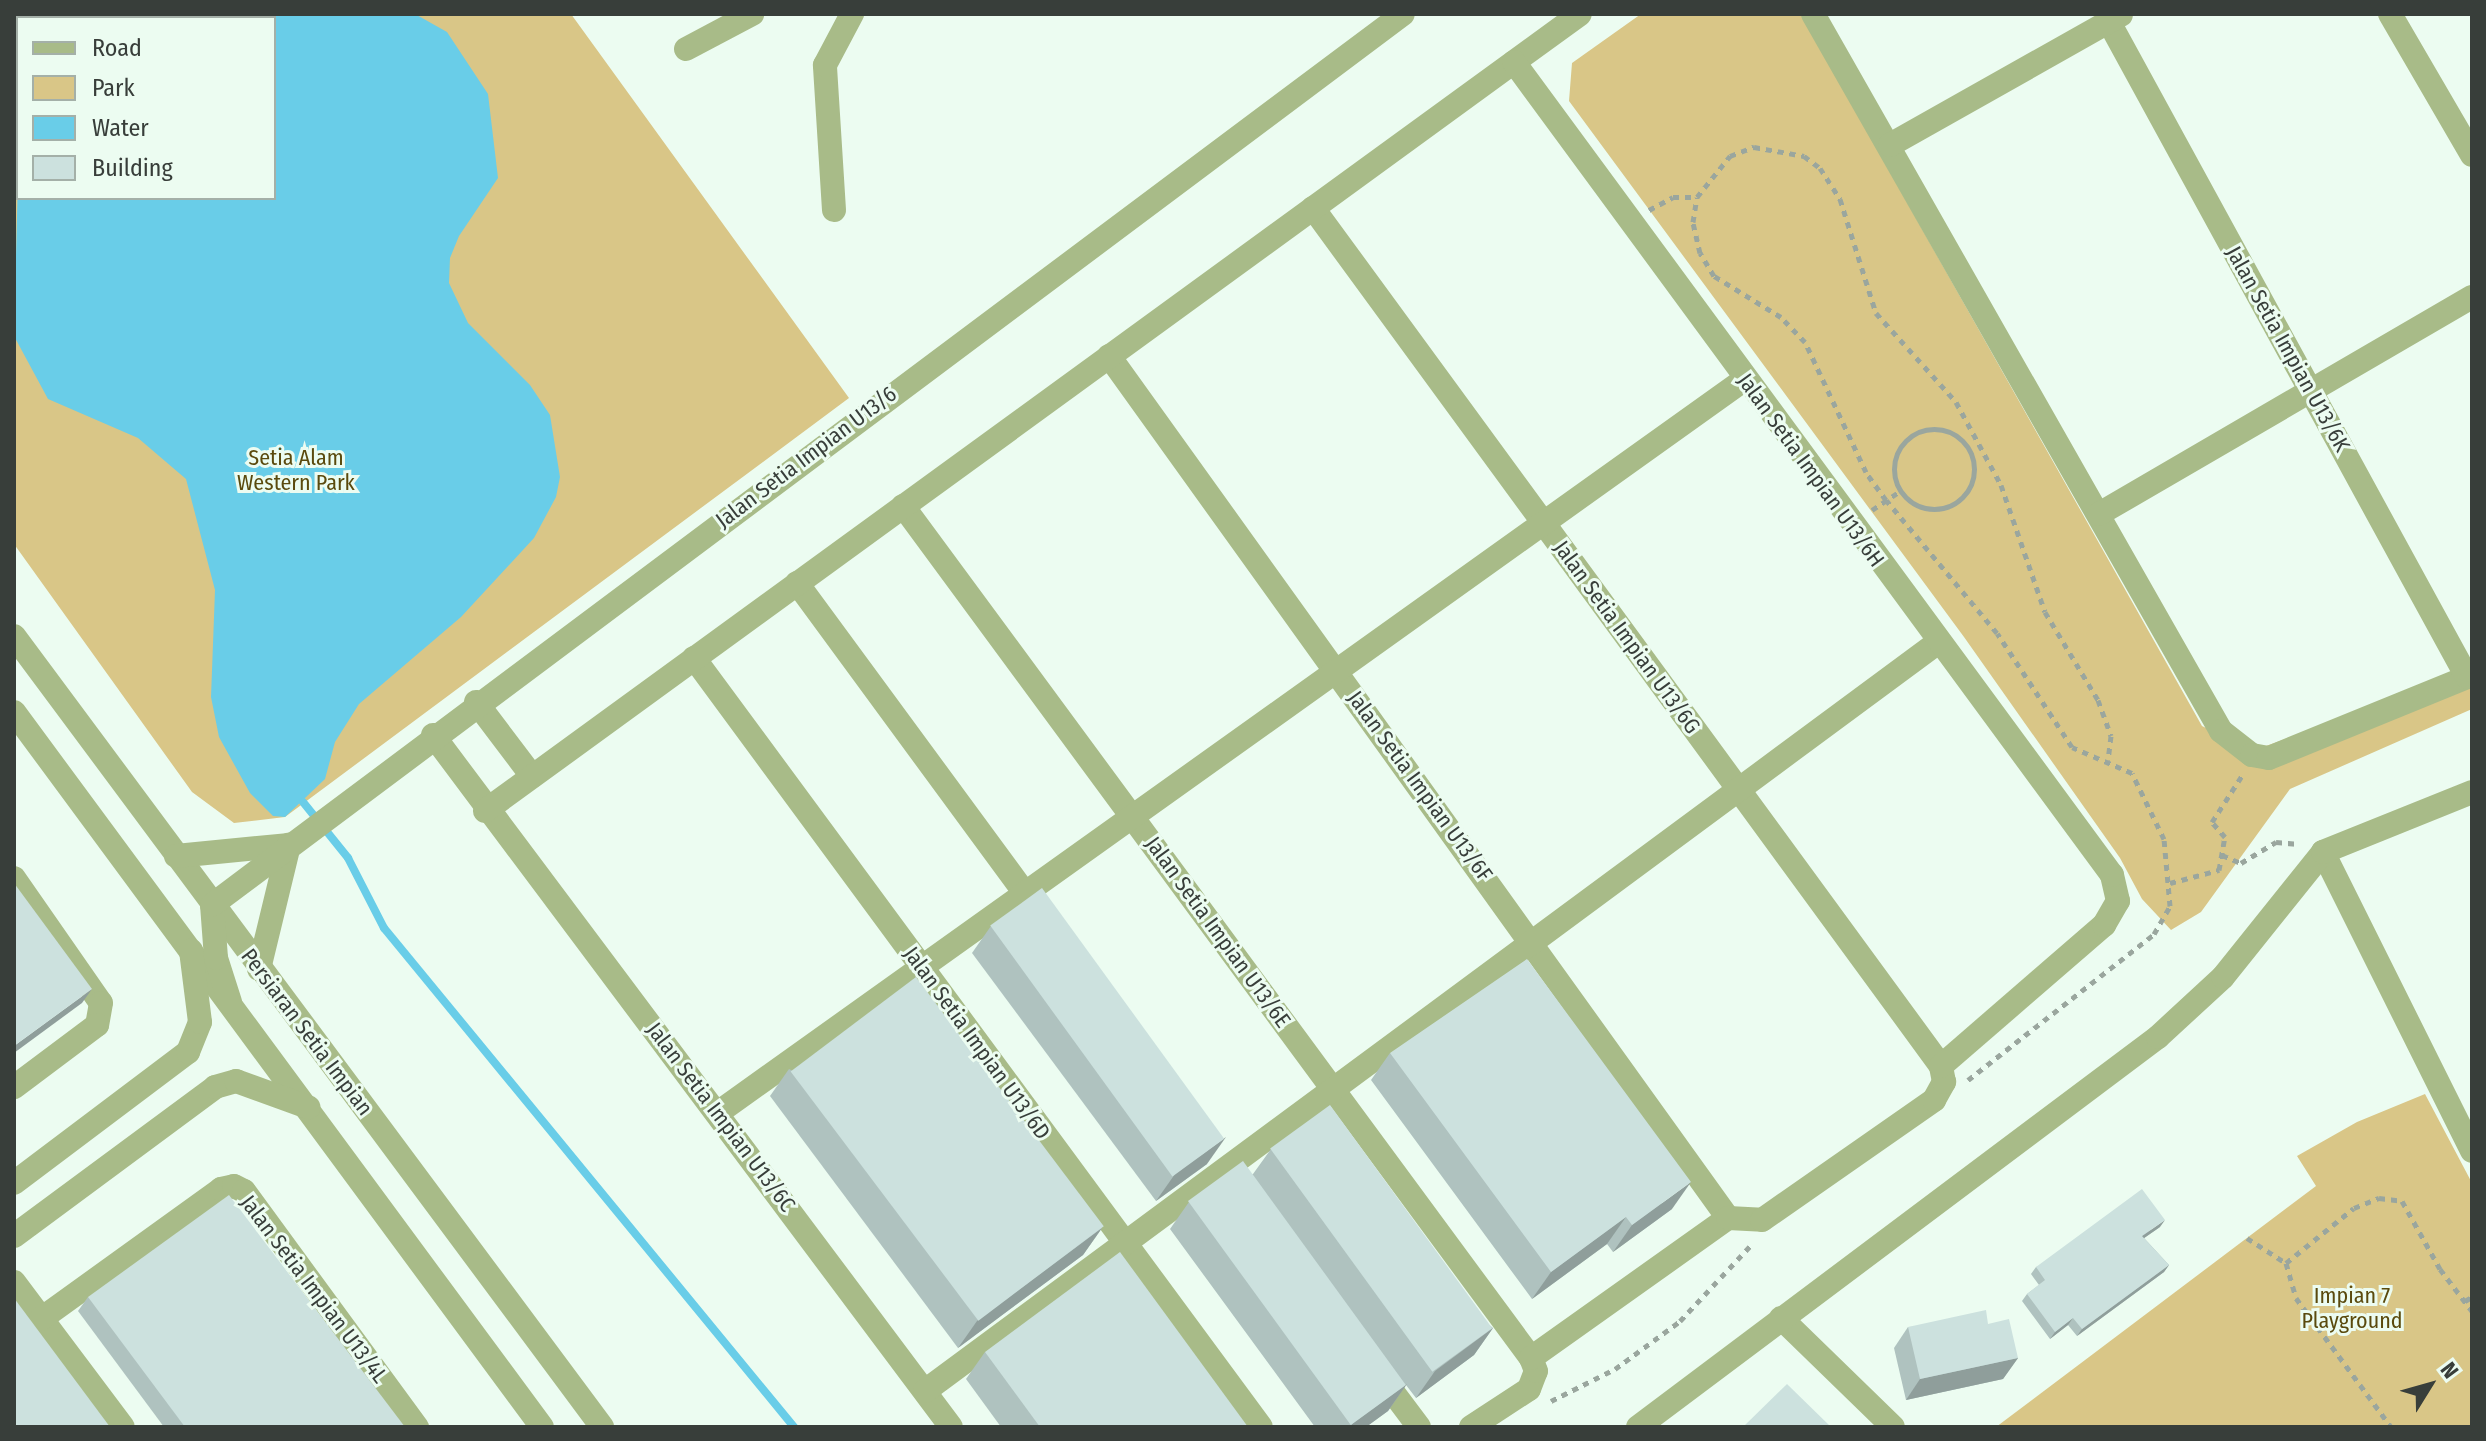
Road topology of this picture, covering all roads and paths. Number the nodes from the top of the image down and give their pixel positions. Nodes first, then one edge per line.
1 (752, 14) edge
2 (852, 14) edge
3 (1580, 14) edge
4 (1813, 14) edge
5 (2390, 14) edge
6 (1402, 15) edge
7 (2116, 18) edge
8 (686, 49) dead end
9 (1514, 62) junction
10 (1890, 145) junction
11 (2472, 155) edge
12 (1697, 197) junction
13 (1313, 208) junction
14 (834, 210) dead end
15 (1632, 223) junction
16 (2472, 297) edge
17 (1109, 356) junction
18 (1745, 379) junction
19 (2310, 390) junction
20 (1980, 441) junction
21 (1968, 447) junction
22 (903, 506) junction
23 (2099, 514) junction
24 (1543, 523) junction
25 (797, 583) junction
26 (14, 636) edge
27 (1937, 643) junction
28 (694, 658) junction
29 (1337, 671) junction
30 (2469, 676) edge
31 (476, 702) junction
32 (14, 712) edge
33 (433, 735) junction
34 (2252, 755) junction
35 (2108, 760) junction
36 (532, 776) junction
37 (1738, 790) junction
38 (2472, 792) edge
39 (485, 811) junction
40 (1133, 816) junction
41 (294, 841) junction
42 (2323, 852) junction
43 (2221, 855) junction
44 (176, 856) junction
45 (14, 878) edge
46 (2170, 883) junction
47 (1025, 893) junction
48 (212, 905) junction
49 (1053, 931) edge
50 (2154, 934) dead end
51 (1533, 942) junction
52 (191, 949) junction
53 (921, 967) junction
54 (259, 969) junction
55 (230, 1002) junction
56 (1941, 1066) junction
57 (14, 1087) edge
58 (1333, 1090) junction
59 (308, 1107) junction
60 (719, 1112) junction
61 (1209, 1143) edge
62 (2472, 1151) edge
63 (47, 1157) junction
64 (1227, 1168) junction
65 (14, 1183) edge
66 (72, 1191) junction
67 (1246, 1192) edge
68 (1728, 1218) junction
69 (14, 1236) edge
70 (2247, 1238) dead end
71 (1124, 1244) junction
72 (2286, 1263) junction
73 (14, 1282) edge
74 (2472, 1297) edge
75 (2465, 1301) junction
76 (2472, 1311) edge
77 (1781, 1318) junction
78 (41, 1319) junction
79 (1364, 1353) edge
80 (1531, 1358) junction
81 (925, 1391) junction
82 (404, 1422) edge
83 (123, 1427) edge
84 (542, 1427) edge
85 (602, 1427) edge
86 (951, 1427) edge
87 (1261, 1427) edge
88 (1419, 1427) edge
89 (1471, 1427) edge
90 (1638, 1427) edge
91 (1893, 1427) edge
92 (2391, 1427) edge

1 - 8 street
2 - 14 street
3 - 9 street
4 - 10 street
5 - 11 street
6 - 31 street, Jalan Setia Impian U13/6
7 - 10 street
7 - 19 street, Jalan Setia Impian U13/6K
9 - 13 street
9 - 15 street, Jalan Setia Impian U13/6H
10 - 23 street
12 - 15 path
12 - 20 path
12 - 35 path
13 - 17 street
13 - 24 street, Jalan Setia Impian U13/6G
15 - 18 street, Jalan Setia Impian U13/6H
16 - 19 street
17 - 22 street
17 - 29 street, Jalan Setia Impian U13/6F
18 - 24 street
18 - 27 street, Jalan Setia Impian U13/6H
19 - 23 street
19 - 30 street, Jalan Setia Impian U13/6K
20 - 21 path
20 - 35 path
21 - 21 path
22 - 25 street
22 - 40 street, Jalan Setia Impian U13/6E
23 - 34 street
24 - 29 street
24 - 37 street, Jalan Setia Impian U13/6G
25 - 28 street
25 - 47 street
26 - 44 street, Persiaran Setia Impian
27 - 37 street
27 - 56 street, Jalan Setia Impian U13/6H
28 - 36 street
28 - 53 street, Jalan Setia Impian U13/6D
29 - 40 street
29 - 51 street, Jalan Setia Impian U13/6F
30 - 34 street
31 - 33 street, Jalan Setia Impian U13/6
31 - 36 street
32 - 52 street, Persiaran Setia Impian
33 - 39 street, Jalan Setia Impian U13/6C
33 - 41 street, Jalan Setia Impian U13/6
34 - 43 path
35 - 46 path
36 - 39 street
37 - 51 street
37 - 56 street, Jalan Setia Impian U13/6G
38 - 42 street
39 - 60 street, Jalan Setia Impian U13/6C
40 - 47 street
40 - 58 street, Jalan Setia Impian U13/6E
41 - 44 street
41 - 48 street, Jalan Setia Impian U13/6
41 - 54 street
42 - 43 path
42 - 62 street
42 - 77 street
43 - 46 path
44 - 48 street, Persiaran Setia Impian
45 - 57 street
46 - 50 path
47 - 49 street
47 - 53 street
48 - 54 street, Persiaran Setia Impian
48 - 55 street
51 - 58 street
51 - 68 street, Jalan Setia Impian U13/6F
52 - 55 street, Persiaran Setia Impian
52 - 63 street
53 - 60 street
53 - 71 street, Jalan Setia Impian U13/6D
54 - 85 street, Persiaran Setia Impian
55 - 59 street, Persiaran Setia Impian
56 - 68 street
58 - 64 street
58 - 80 street, Jalan Setia Impian U13/6E
59 - 66 street
59 - 84 street, Persiaran Setia Impian
60 - 81 street, Jalan Setia Impian U13/6C
61 - 64 street
63 - 65 street
63 - 66 street
64 - 67 street
64 - 71 street
66 - 69 street
68 - 80 street
70 - 72 path
71 - 81 street
71 - 87 street, Jalan Setia Impian U13/6D
72 - 75 path
72 - 92 path
73 - 78 street
74 - 75 path
75 - 76 path
77 - 90 street
77 - 91 street
78 - 82 street, Jalan Setia Impian U13/4L
78 - 83 street
79 - 88 street
80 - 89 street
81 - 86 street, Jalan Setia Impian U13/6C

